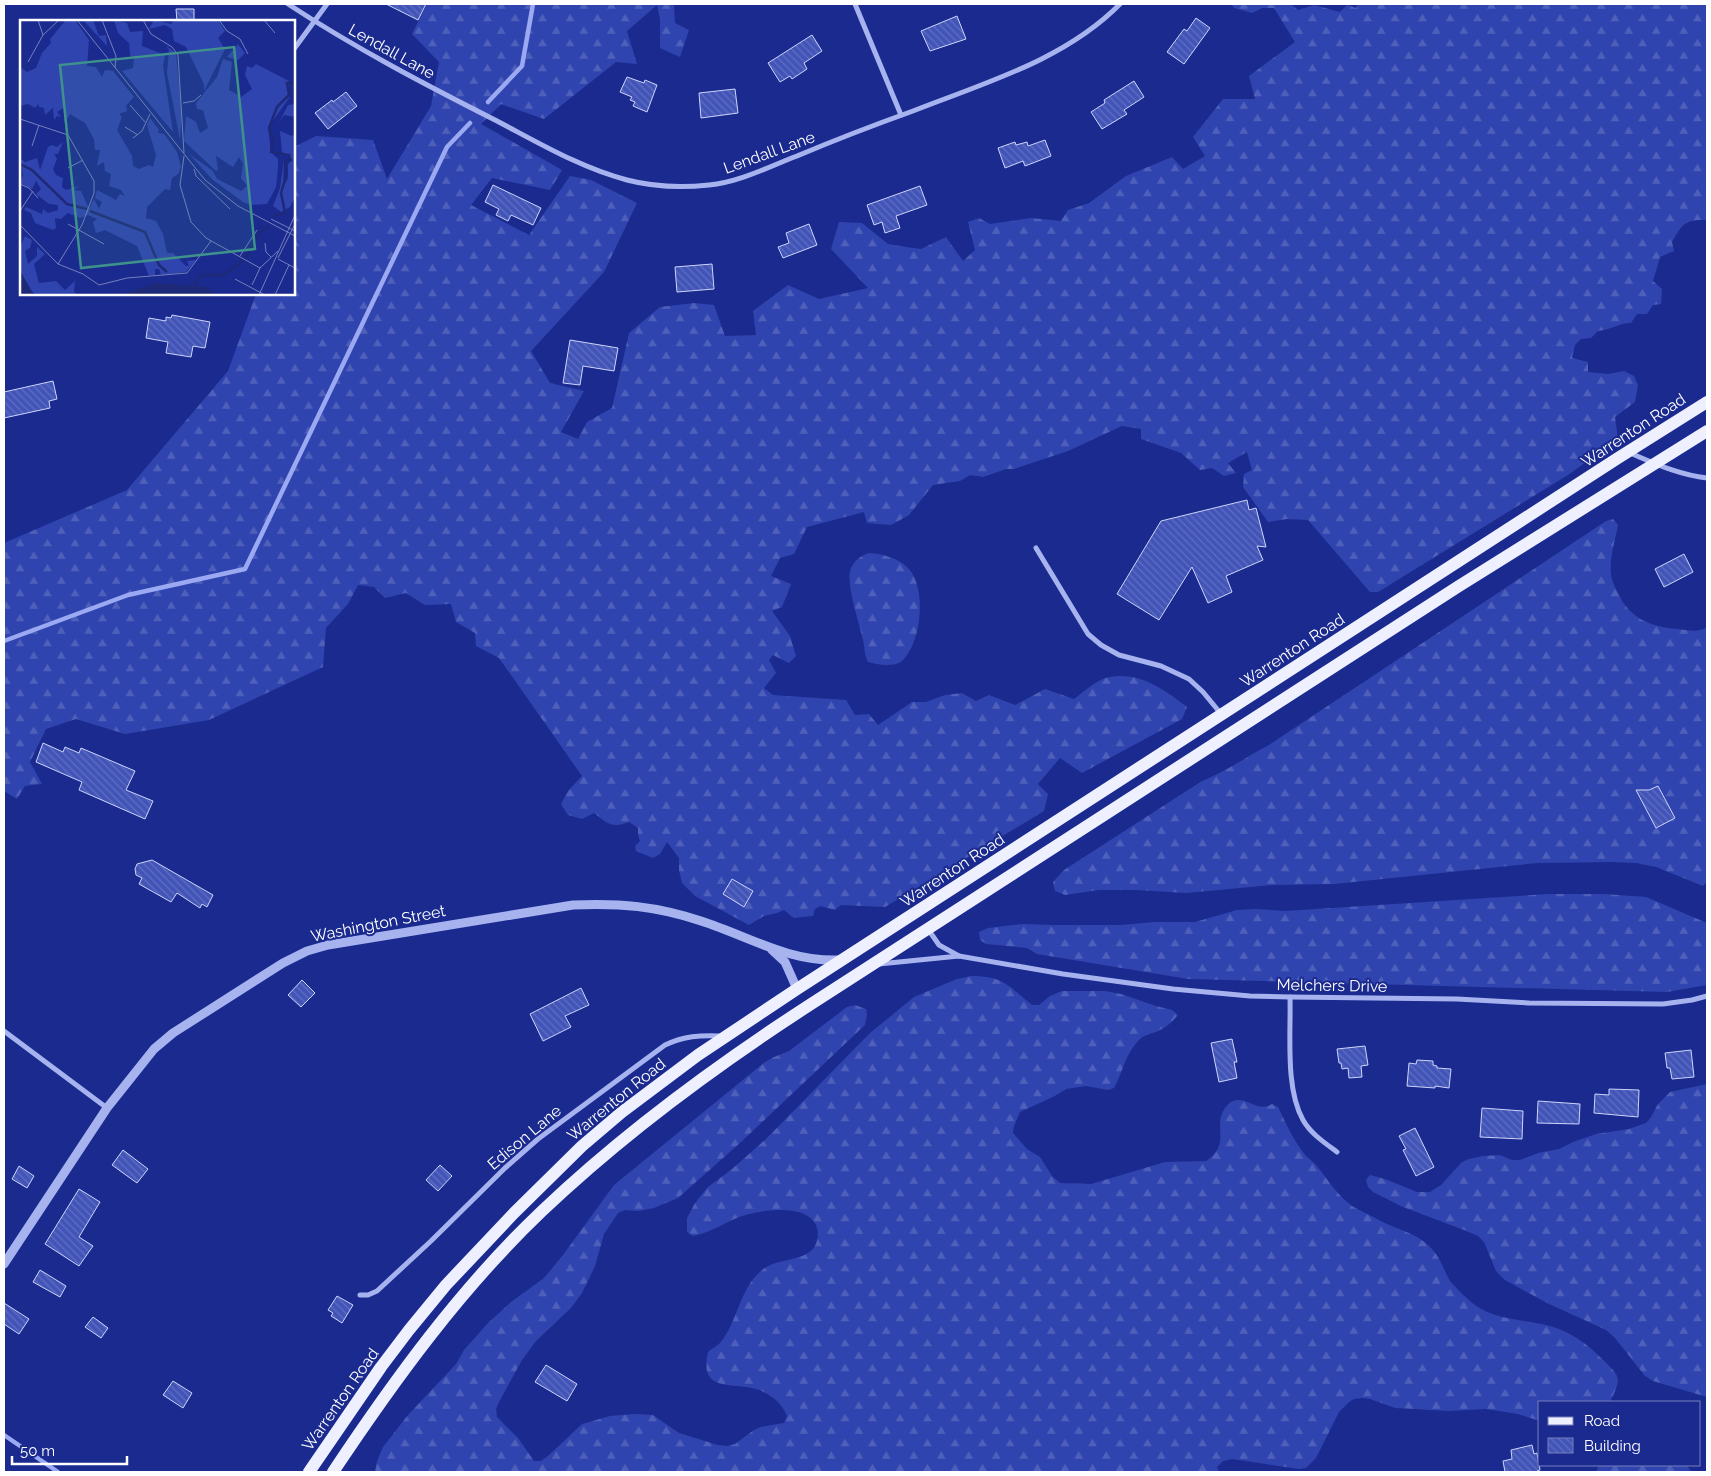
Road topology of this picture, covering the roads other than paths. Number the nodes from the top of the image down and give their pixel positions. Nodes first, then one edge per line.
1 (288, 4) edge
2 (327, 4) edge
3 (855, 4) edge
4 (1120, 4) edge
5 (314, 21) junction
6 (295, 48) edge
7 (901, 115) junction
8 (1707, 402) edge
9 (1707, 431) edge
10 (1627, 452) junction
11 (1655, 464) junction
12 (1707, 478) edge
13 (1036, 548) dead end
14 (1222, 715) junction
15 (928, 928) junction
16 (770, 948) junction
17 (959, 956) junction
18 (842, 960) junction
19 (871, 965) junction
20 (797, 989) junction
21 (1707, 996) edge
22 (1290, 997) junction
23 (4, 1032) edge
24 (726, 1036) junction
25 (107, 1108) junction
26 (1337, 1152) dead end
27 (4, 1264) edge
28 (360, 1295) dead end
29 (309, 1472) edge
30 (333, 1472) edge

1 - 5 street, Lendall Lane
2 - 5 street
3 - 7 street
4 - 7 street, Lendall Lane
5 - 6 street
5 - 7 street, Lendall Lane
8 - 10 main road, Warrenton Road
9 - 11 main road
10 - 11 street
10 - 14 main road, Warrenton Road
11 - 12 street
11 - 15 main road
13 - 14 street
14 - 18 main road, Warrenton Road
15 - 17 street, Melchers Drive
15 - 19 main road
16 - 18 street, Washington Street
16 - 20 street, Washington Street
16 - 25 street, Washington Street
17 - 19 street, Melchers Drive
17 - 22 street, Melchers Drive
18 - 20 main road, Warrenton Road
19 - 30 main road
20 - 24 main road, Warrenton Road
21 - 22 street, Melchers Drive
22 - 26 street
23 - 25 street
24 - 28 street, Edison Lane
24 - 29 main road, Warrenton Road
25 - 27 street, Washington Street

